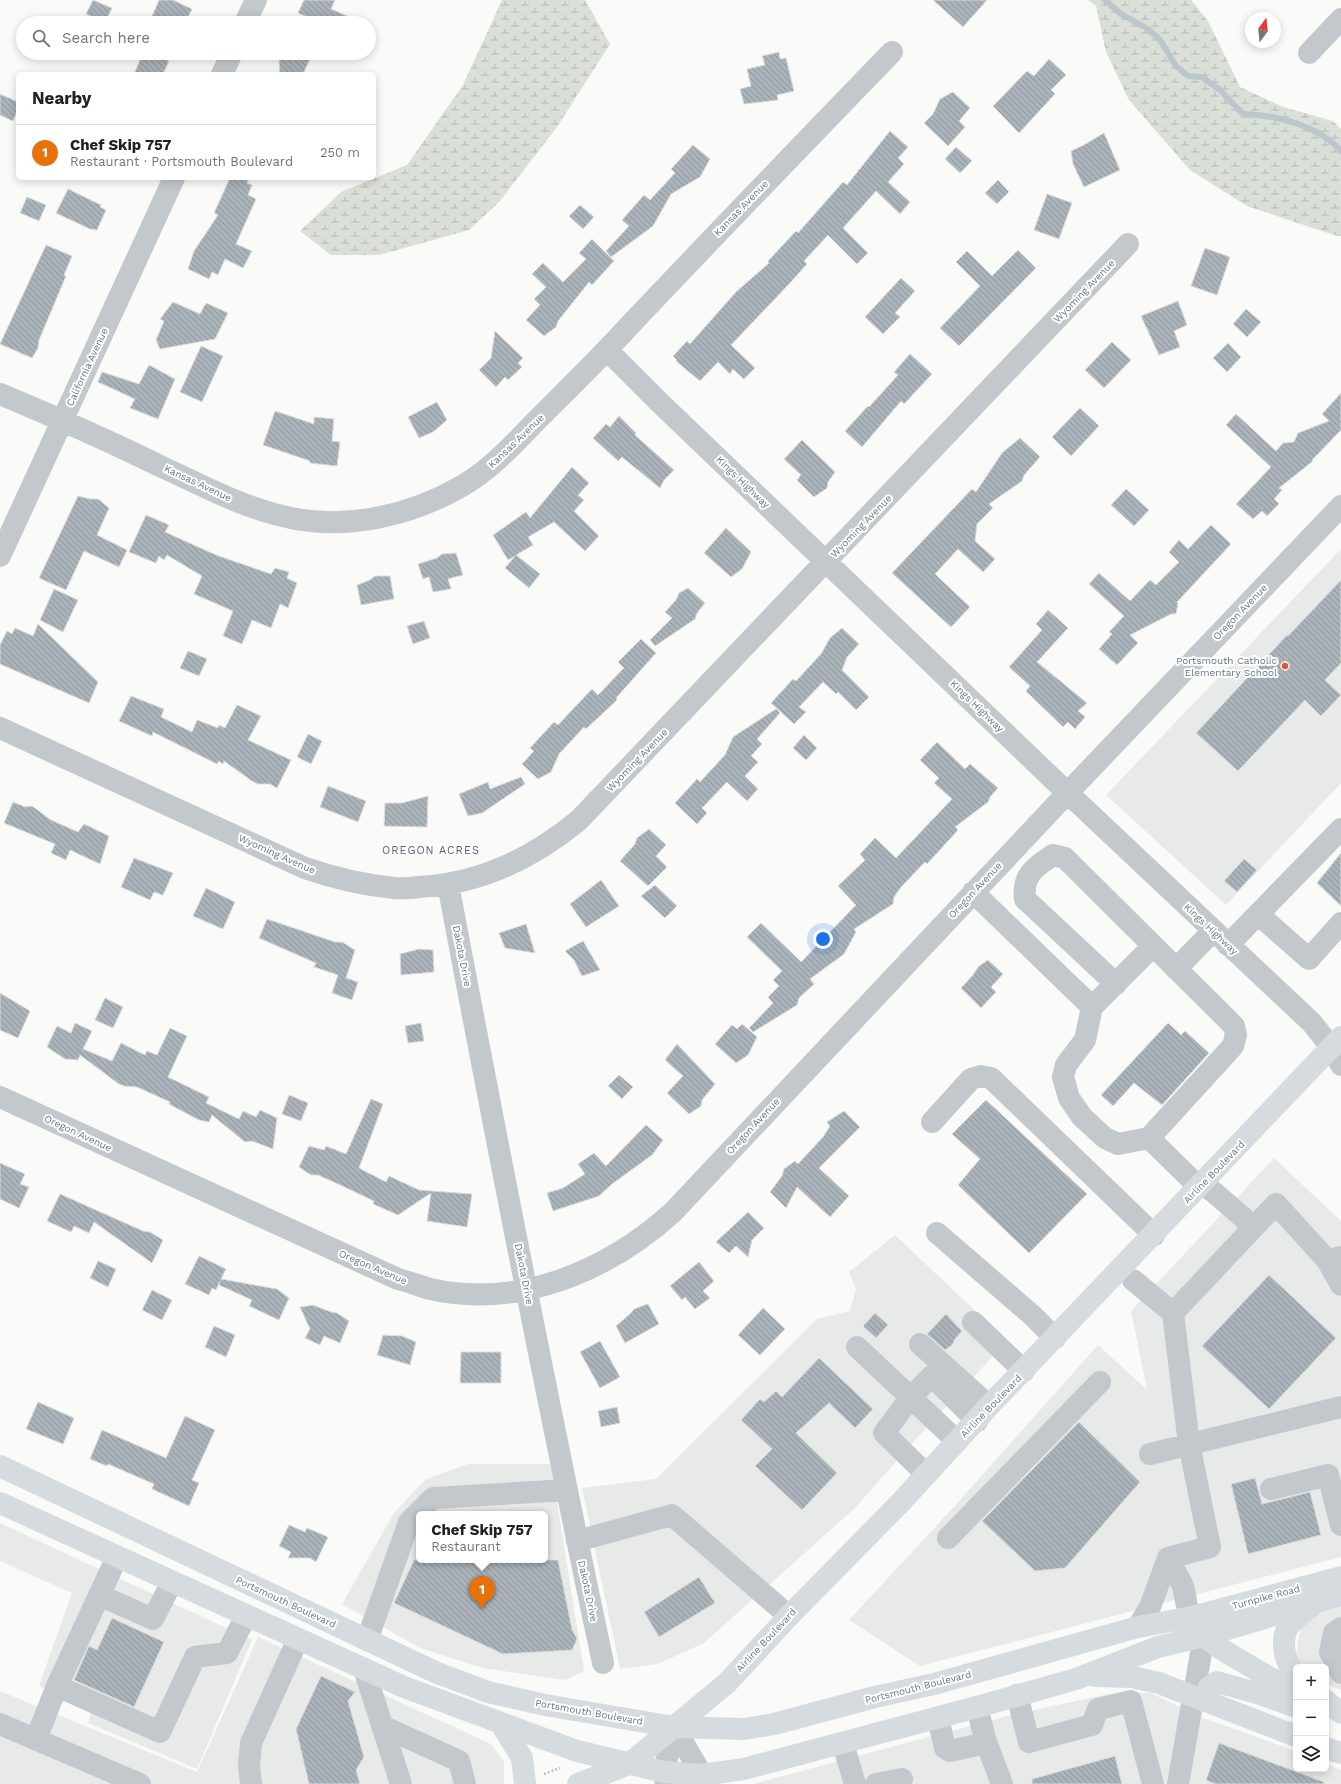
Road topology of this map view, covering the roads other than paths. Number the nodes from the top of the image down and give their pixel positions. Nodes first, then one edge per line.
1 (256, 0) edge
2 (248, 16) edge
3 (1341, 19) edge
4 (892, 52) dead end
5 (1309, 53) dead end
6 (229, 60) edge
7 (223, 72) edge
8 (173, 180) edge
9 (1128, 244) dead end
10 (607, 350) junction
11 (0, 394) edge
12 (62, 420) junction
13 (1341, 506) edge
14 (0, 556) edge
15 (826, 562) junction
16 (0, 728) edge
17 (1067, 792) junction
18 (1341, 829) edge
19 (1018, 844) junction
20 (1041, 864) junction
21 (448, 884) junction
22 (974, 892) junction
23 (1258, 914) junction
24 (1341, 923) edge
25 (1221, 938) junction
26 (1153, 946) junction
27 (1176, 969) junction
28 (1116, 984) junction
29 (1092, 1007) junction
30 (1338, 1050) edge
31 (0, 1098) edge
32 (932, 1122) dead end
33 (1149, 1138) junction
34 (1201, 1185) junction
35 (1254, 1227) junction
36 (937, 1234) dead end
37 (1154, 1235) junction
38 (1334, 1258) edge
39 (1134, 1280) dead end
40 (1341, 1285) edge
41 (527, 1290) junction
42 (1172, 1314) junction
43 (973, 1322) dead end
44 (1055, 1338) junction
45 (920, 1344) dead end
46 (857, 1347) dead end
47 (1024, 1371) junction
48 (1100, 1382) dead end
49 (911, 1398) junction
50 (1341, 1406) edge
51 (983, 1414) junction
52 (957, 1441) junction
53 (1189, 1444) junction
54 (1150, 1454) dead end
55 (0, 1466) edge
56 (926, 1474) junction
57 (1271, 1489) dead end
58 (567, 1490) junction
59 (0, 1503) edge
60 (420, 1511) edge
61 (416, 1515) edge
62 (1341, 1525) edge
63 (948, 1538) dead end
64 (577, 1541) junction
65 (117, 1557) junction
66 (1168, 1558) junction
67 (1341, 1577) edge
68 (172, 1582) junction
69 (98, 1595) junction
70 (1341, 1595) edge
71 (1320, 1600) junction
72 (246, 1616) junction
73 (789, 1616) junction
74 (1192, 1617) junction
75 (1138, 1627) junction
76 (1341, 1628) edge
77 (1204, 1636) junction
78 (298, 1640) junction
79 (367, 1640) junction
80 (603, 1663) dead end
81 (364, 1669) junction
82 (1293, 1672) edge
83 (1341, 1673) edge
84 (1076, 1679) junction
85 (57, 1686) junction
86 (1293, 1691) edge
87 (1017, 1695) junction
88 (1199, 1698) junction
89 (1329, 1703) edge
90 (1293, 1706) edge
91 (977, 1707) junction
92 (1329, 1708) edge
93 (1341, 1713) edge
94 (938, 1718) junction
95 (1329, 1718) edge
96 (1341, 1722) edge
97 (0, 1724) edge
98 (501, 1724) junction
99 (382, 1726) junction
100 (674, 1727) junction
101 (1293, 1735) edge
102 (36, 1739) junction
103 (985, 1739) junction
104 (843, 1744) junction
105 (1329, 1749) edge
106 (1341, 1753) edge
107 (629, 1764) junction
108 (665, 1778) edge
109 (902, 1779) dead end
110 (703, 1780) edge
111 (140, 1784) edge
112 (250, 1784) edge
113 (401, 1784) edge
114 (464, 1784) edge
115 (526, 1784) edge
116 (578, 1784) edge
117 (621, 1784) edge
118 (855, 1784) edge
119 (876, 1784) edge
120 (1002, 1784) edge
121 (1153, 1784) edge
122 (1178, 1784) edge

1 - 2 street
3 - 5 street
4 - 10 street, Kansas Avenue
6 - 7 street
8 - 12 street, California Avenue
9 - 15 street, Wyoming Avenue
10 - 12 street, Kansas Avenue
10 - 15 street, Kings Highway
11 - 12 street, Kansas Avenue
12 - 14 street, California Avenue
13 - 17 street, Oregon Avenue
15 - 17 street, Kings Highway
15 - 21 street, Wyoming Avenue
16 - 21 street, Wyoming Avenue
17 - 19 street, Oregon Avenue
17 - 25 street, Kings Highway
18 - 23 street
19 - 20 street
19 - 22 street, Oregon Avenue
20 - 26 street
20 - 28 street
21 - 41 street, Dakota Drive
22 - 29 street
22 - 41 street, Oregon Avenue
23 - 24 street
23 - 25 street
25 - 27 street
25 - 30 street, Kings Highway
26 - 27 street
26 - 28 street
27 - 33 street
28 - 29 street
29 - 33 street
30 - 34 main road, Airline Boulevard
31 - 41 street, Oregon Avenue
32 - 37 street
33 - 34 street
34 - 35 street
34 - 37 main road, Airline Boulevard
35 - 38 street
35 - 42 street
36 - 44 street
37 - 44 main road, Airline Boulevard
38 - 40 street
39 - 42 street
41 - 58 street, Dakota Drive
42 - 53 street
43 - 47 street
44 - 47 main road, Airline Boulevard
45 - 51 street
46 - 49 street
47 - 51 main road, Airline Boulevard
48 - 63 street
49 - 51 street
49 - 52 street
49 - 56 street
50 - 53 street
51 - 52 main road, Airline Boulevard
52 - 56 main road, Airline Boulevard
53 - 54 street
53 - 66 street
55 - 79 main road, Portsmouth Boulevard
56 - 73 main road, Airline Boulevard
57 - 62 street
58 - 60 street
58 - 64 street, Dakota Drive
59 - 65 main road
61 - 79 street
64 - 73 street
64 - 80 street, Dakota Drive
65 - 68 main road
65 - 69 street
66 - 74 street
66 - 75 street
67 - 74 main road, Turnpike Road
68 - 69 street
68 - 72 main road
69 - 85 street
70 - 71 main road, Turnpike Road
71 - 77 main road, Turnpike Road
71 - 82 main road
72 - 78 main road
72 - 85 street
73 - 100 main road, Airline Boulevard
74 - 75 main road, Portsmouth Boulevard
74 - 77 main road
75 - 100 main road, Portsmouth Boulevard
76 - 83 street
77 - 84 main road
77 - 86 main road
77 - 88 street
78 - 81 main road
78 - 112 street
79 - 100 main road, Portsmouth Boulevard
81 - 98 main road
81 - 99 street
84 - 87 main road
84 - 88 main road
85 - 102 street
87 - 91 main road
87 - 121 street
88 - 90 main road
88 - 101 main road
88 - 122 street
89 - 93 main road
91 - 94 main road
91 - 103 street
92 - 93 main road
94 - 103 street
94 - 104 main road
95 - 96 main road
97 - 102 street
98 - 107 main road
98 - 115 main road
99 - 113 street
99 - 114 street
100 - 107 main road, Airline Boulevard
100 - 108 street
100 - 110 street
102 - 111 street
103 - 120 street
104 - 110 main road
104 - 118 street
105 - 106 main road
107 - 108 main road
107 - 116 main road, Airline Boulevard
107 - 117 main road, Airline Boulevard
108 - 110 main road
109 - 119 street

